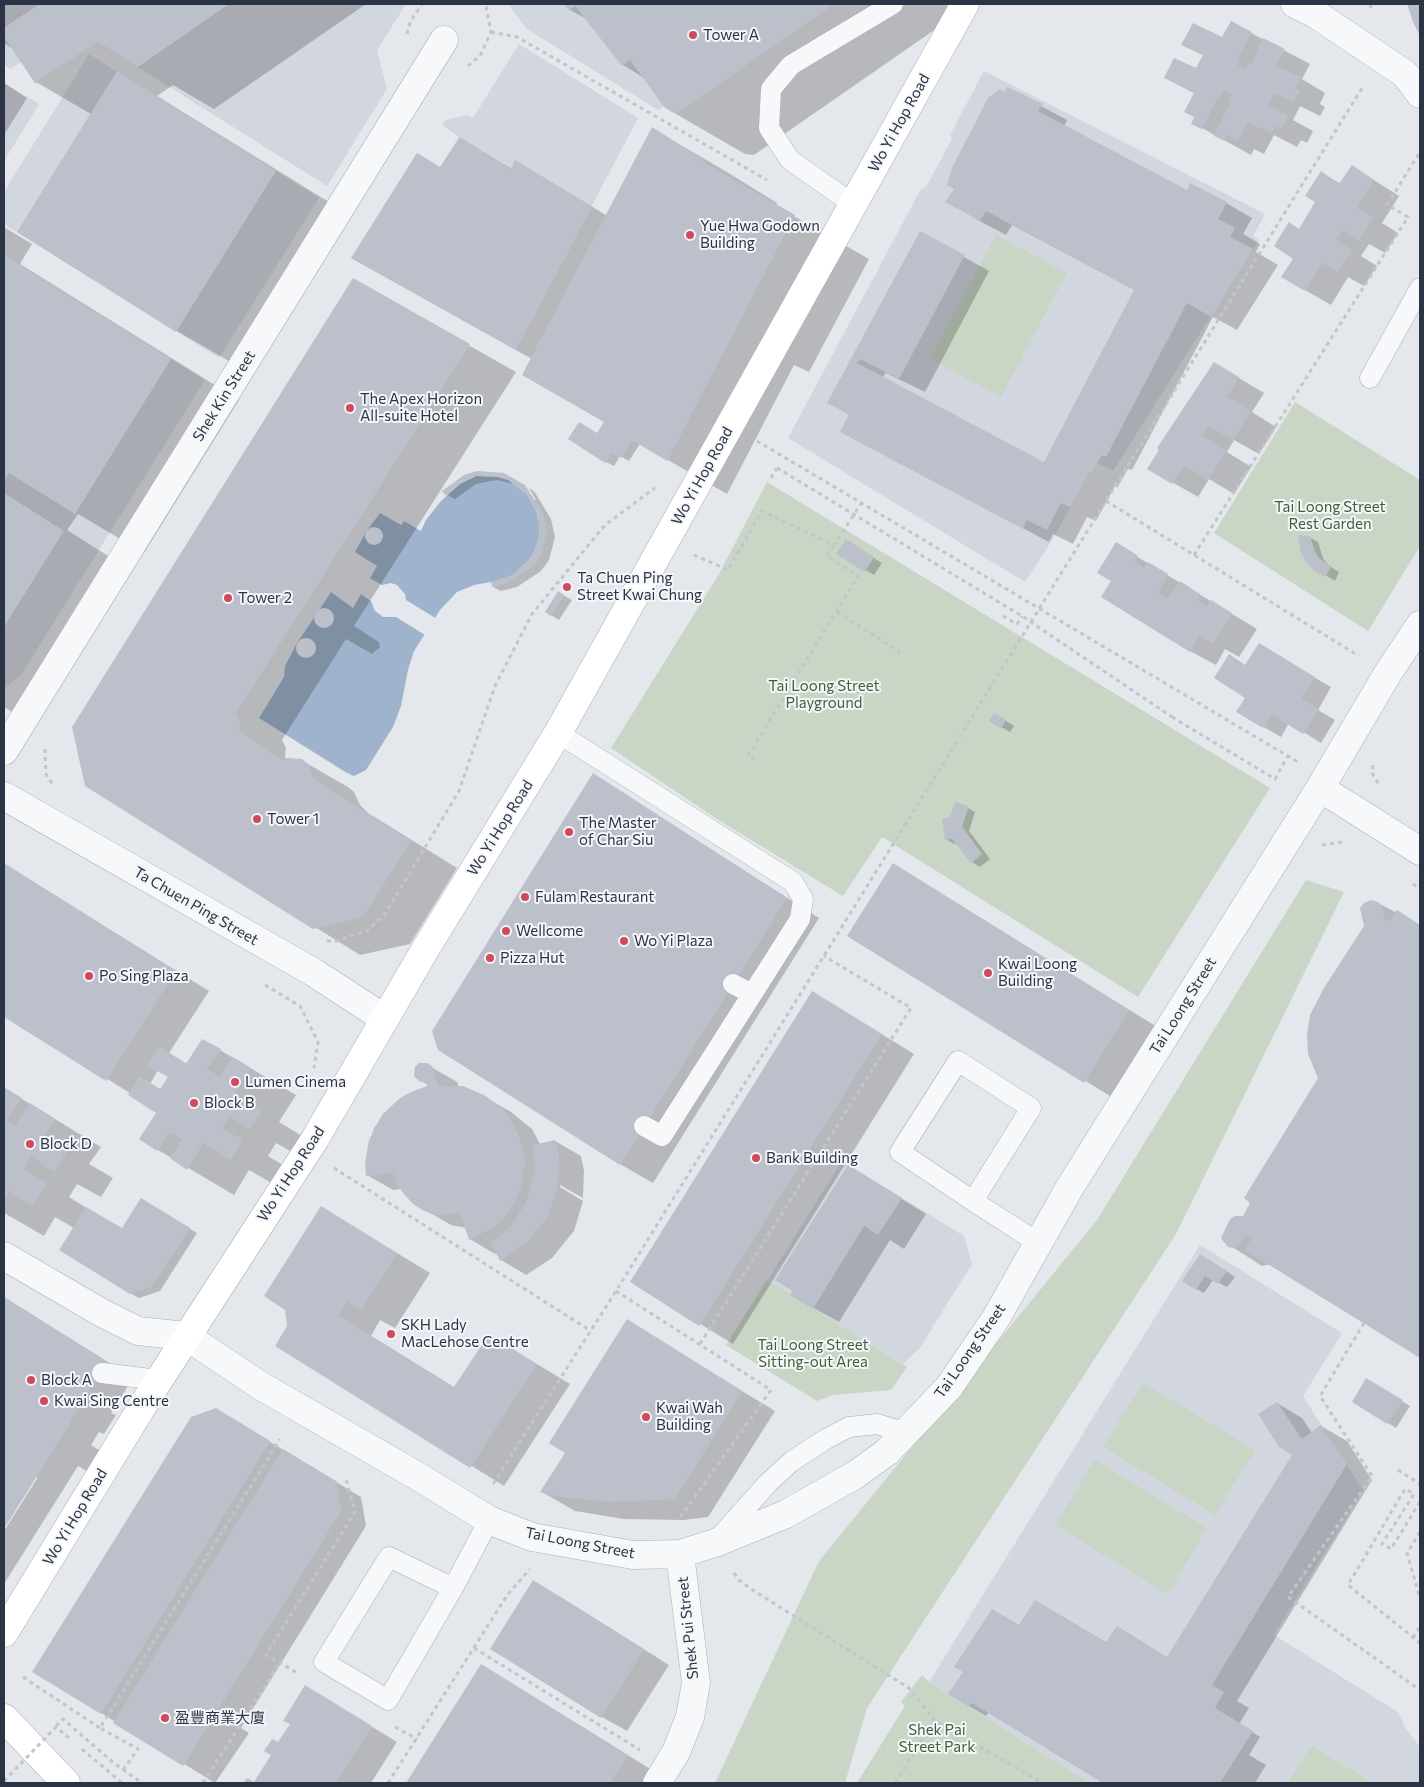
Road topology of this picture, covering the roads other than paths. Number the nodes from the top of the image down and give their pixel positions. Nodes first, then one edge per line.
1 (893, 4) edge
2 (965, 4) edge
3 (1312, 8) edge
4 (444, 40) dead end
5 (1420, 94) edge
6 (853, 204) junction
7 (1420, 288) edge
8 (1370, 378) dead end
9 (1420, 625) edge
10 (558, 733) junction
11 (4, 751) edge
12 (1320, 788) junction
13 (4, 796) edge
14 (1420, 851) edge
15 (733, 984) dead end
16 (752, 994) junction
17 (385, 1019) junction
18 (644, 1126) dead end
19 (973, 1201) junction
20 (1037, 1242) junction
21 (4, 1256) edge
22 (186, 1336) junction
23 (102, 1373) dead end
24 (158, 1380) junction
25 (906, 1434) junction
26 (489, 1520) junction
27 (715, 1543) junction
28 (680, 1554) junction
29 (453, 1588) junction
30 (4, 1633) edge
31 (4, 1718) edge
32 (66, 1783) edge
33 (657, 1783) edge

1 - 6 lane
2 - 6 main road, Wo Yi Hop Road
3 - 5 street
4 - 11 street, Shek Kin Street
6 - 10 main road, Wo Yi Hop Road
7 - 8 lane
9 - 12 street, Tai Loong Street
10 - 16 lane
10 - 17 main road, Wo Yi Hop Road
12 - 14 street
12 - 20 street, Tai Loong Street
13 - 17 street, Ta Chuen Ping Street
15 - 16 lane
16 - 18 lane
17 - 22 main road, Wo Yi Hop Road
19 - 19 lane
19 - 20 lane
20 - 25 street, Tai Loong Street
21 - 22 street
22 - 24 main road, Wo Yi Hop Road
22 - 26 street, Tai Loong Street
23 - 24 lane
24 - 30 main road, Wo Yi Hop Road
25 - 27 street, Tai Loong Street
25 - 27 lane
26 - 28 street, Tai Loong Street
26 - 29 lane
27 - 28 street, Tai Loong Street
28 - 33 street, Shek Pui Street
29 - 29 lane
31 - 32 main road

